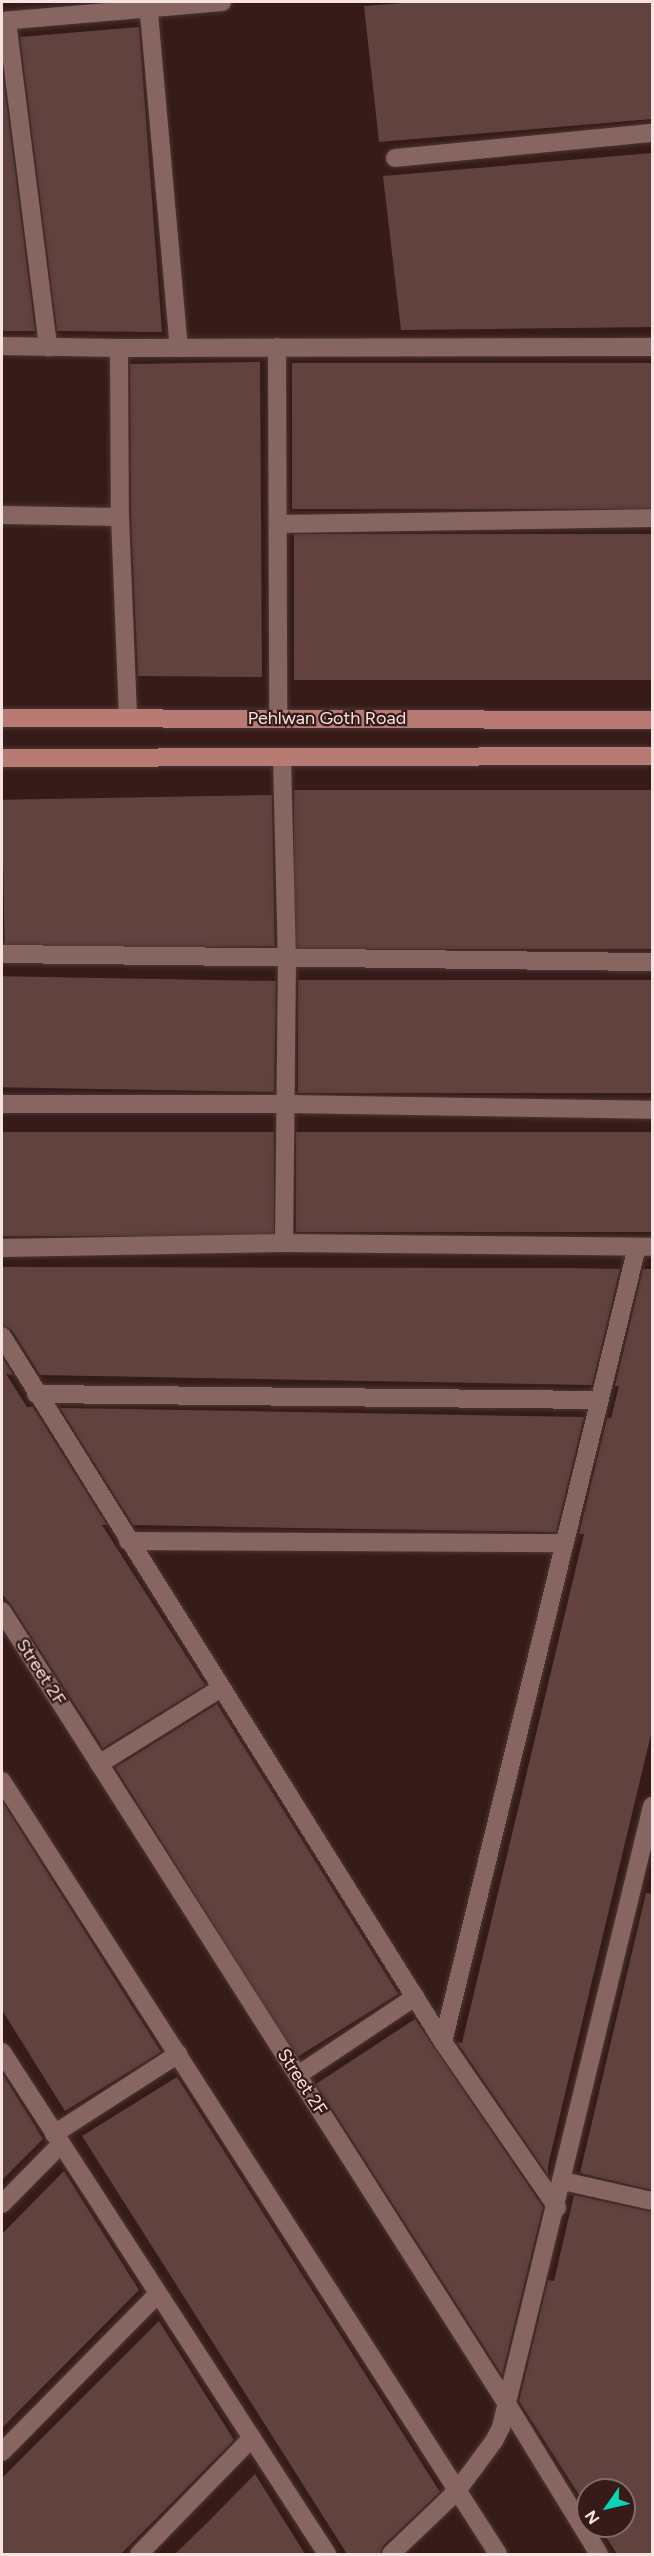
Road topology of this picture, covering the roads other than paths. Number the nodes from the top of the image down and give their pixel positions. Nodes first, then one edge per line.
1 (222, 2) edge
2 (148, 5) edge
3 (4, 21) edge
4 (652, 133) edge
5 (395, 158) dead end
6 (2, 346) edge
7 (48, 346) junction
8 (277, 347) junction
9 (652, 347) edge
10 (119, 348) junction
11 (178, 348) junction
12 (2, 515) edge
13 (120, 517) junction
14 (652, 518) edge
15 (278, 524) junction
16 (2, 718) edge
17 (128, 718) junction
18 (278, 718) junction
19 (652, 720) edge
20 (652, 756) edge
21 (2, 758) edge
22 (282, 758) junction
23 (2, 954) edge
24 (287, 958) junction
25 (652, 962) edge
26 (2, 1104) edge
27 (286, 1104) junction
28 (652, 1110) edge
29 (284, 1243) junction
30 (645, 1247) edge
31 (2, 1248) edge
32 (2, 1336) edge
33 (36, 1394) junction
34 (599, 1400) junction
35 (128, 1541) junction
36 (564, 1543) junction
37 (2, 1611) edge
38 (221, 1688) junction
39 (99, 1764) junction
40 (2, 1781) edge
41 (652, 1806) edge
42 (415, 1997) junction
43 (443, 2042) junction
44 (2, 2052) edge
45 (178, 2054) junction
46 (298, 2075) junction
47 (58, 2139) junction
48 (563, 2181) junction
49 (652, 2201) edge
50 (2, 2204) edge
51 (557, 2206) junction
52 (158, 2294) junction
53 (507, 2404) junction
54 (252, 2438) junction
55 (2, 2452) edge
56 (457, 2491) junction
57 (139, 2554) edge
58 (327, 2554) edge
59 (392, 2554) edge
60 (498, 2554) edge
61 (599, 2554) edge

1 - 2 street
2 - 3 street
2 - 11 street
3 - 7 street
4 - 5 street
6 - 7 street
7 - 10 street
8 - 9 street
8 - 11 street
8 - 15 street
10 - 11 street
10 - 13 street
12 - 13 street
13 - 17 street
14 - 15 street
15 - 18 street
16 - 17 main road, Pehlwan Goth Road
17 - 18 main road, Pehlwan Goth Road
18 - 19 main road, Pehlwan Goth Road
20 - 22 main road
21 - 22 main road
22 - 24 street
23 - 24 street
24 - 25 street
24 - 27 street
26 - 27 street
27 - 28 street
27 - 29 street
29 - 30 street
29 - 31 street
30 - 34 street
32 - 33 street
33 - 34 street
33 - 35 street
34 - 36 street
35 - 36 street
35 - 38 street
36 - 43 street
37 - 39 street, Street 2F
38 - 39 street
38 - 42 street
39 - 46 street, Street 2F
40 - 45 street
41 - 48 street
42 - 43 street
42 - 46 street
43 - 51 street
44 - 47 street
45 - 47 street
45 - 56 street
46 - 53 street, Street 2F
47 - 50 street
47 - 52 street
48 - 49 street
48 - 51 street
51 - 53 street
52 - 54 street
52 - 55 street
53 - 56 street
53 - 61 street, Street 2F
54 - 57 street
54 - 58 street
56 - 59 street
56 - 60 street

